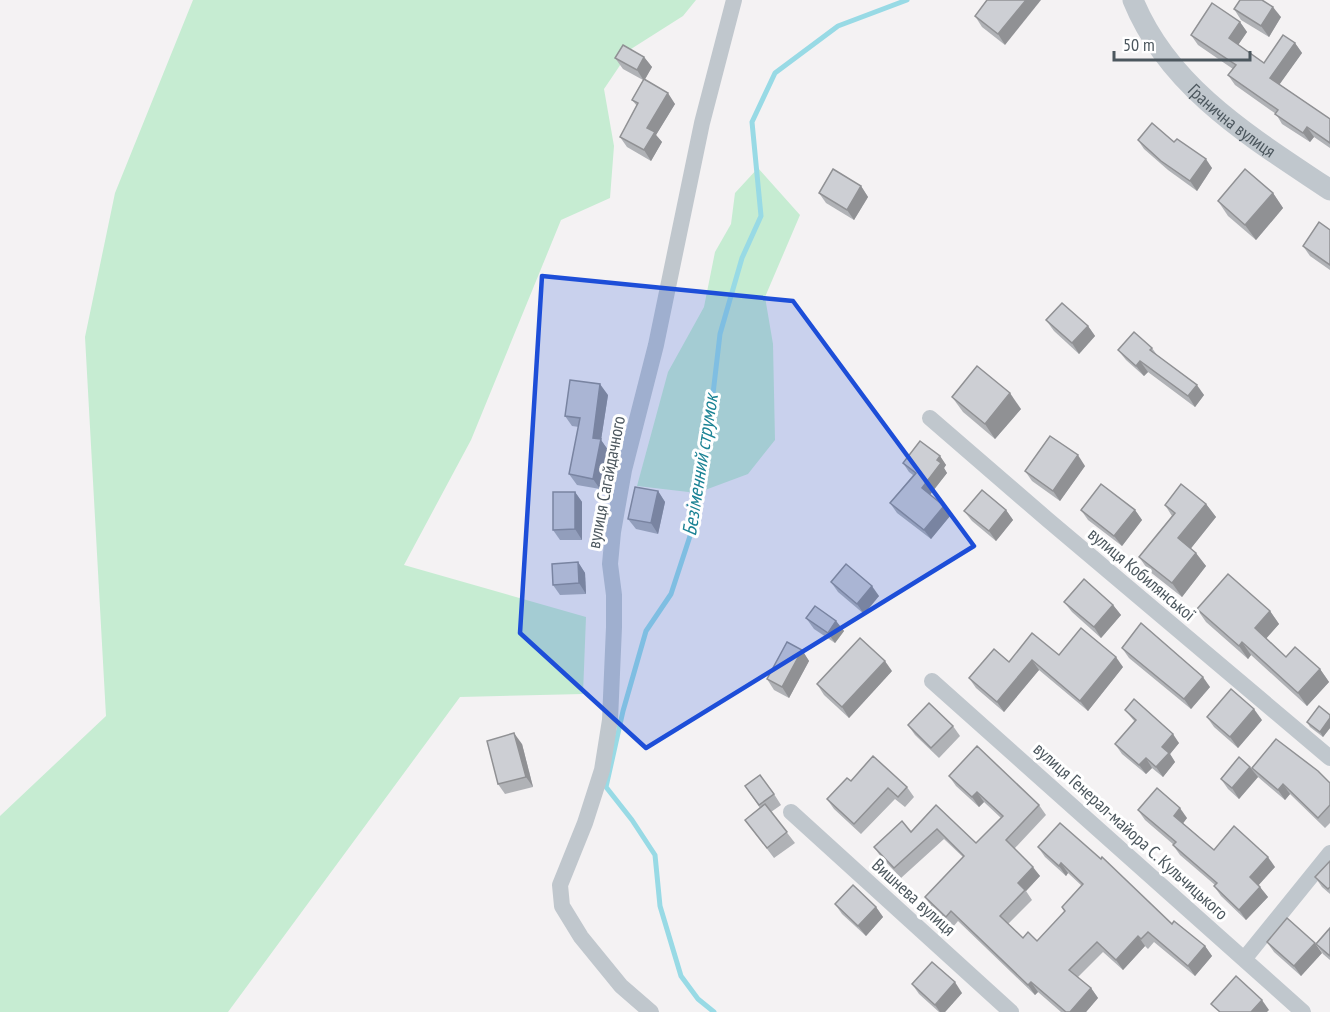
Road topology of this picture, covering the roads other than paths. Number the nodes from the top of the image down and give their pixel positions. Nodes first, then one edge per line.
1 (734, 0) edge
2 (1133, 0) edge
3 (1330, 190) edge
4 (930, 418) dead end
5 (932, 681) dead end
6 (1330, 758) edge
7 (791, 812) dead end
8 (1330, 853) edge
9 (1245, 958) junction
10 (651, 1012) edge
11 (1011, 1012) edge
12 (1303, 1012) edge

1 - 10 street, вулиця Сагайдачного
2 - 3 street, Гранична вулиця
4 - 6 street, вулиця Кобилянської
5 - 9 street, вулиця Генерал-майора С. Кульчицького
7 - 11 street, Вишнева вулиця
8 - 9 street
9 - 12 street, вулиця Генерал-майора С. Кульчицького

